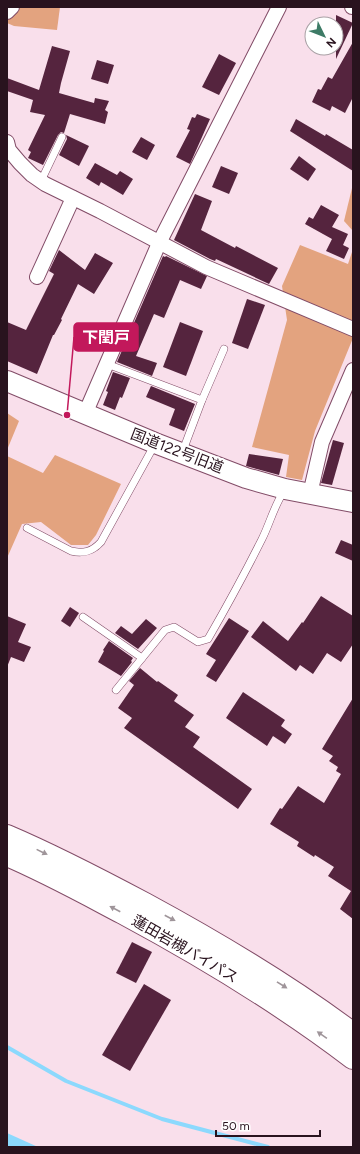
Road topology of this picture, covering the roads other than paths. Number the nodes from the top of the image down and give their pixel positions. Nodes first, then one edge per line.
1 (12, 7) edge
2 (279, 7) edge
3 (7, 12) edge
4 (62, 137) dead end
5 (7, 142) edge
6 (41, 181) junction
7 (73, 198) junction
8 (160, 241) junction
9 (37, 277) dead end
10 (353, 329) edge
11 (224, 349) dead end
12 (107, 364) junction
13 (353, 370) edge
14 (7, 381) edge
15 (202, 400) junction
16 (86, 414) junction
17 (155, 443) junction
18 (182, 454) junction
19 (285, 489) junction
20 (310, 494) junction
21 (353, 502) edge
22 (27, 528) dead end
23 (83, 617) dead end
24 (142, 658) junction
25 (116, 690) dead end
26 (7, 836) edge
27 (7, 855) edge
28 (353, 1034) edge
29 (353, 1058) edge

1 - 3 street
2 - 8 street
4 - 6 lane
5 - 6 street
6 - 7 street
7 - 8 street
7 - 9 street
8 - 10 street
8 - 12 street
11 - 15 lane
12 - 15 lane
12 - 16 street
13 - 20 street
14 - 16 street, 国道122号旧道
15 - 18 lane
16 - 17 street, 国道122号旧道
17 - 18 street, 国道122号旧道
17 - 22 lane
18 - 19 street, 国道122号旧道
19 - 20 street, 国道122号旧道
19 - 24 lane
20 - 21 street, 国道122号旧道
23 - 24 lane
24 - 25 lane
26 -> 28 highway, 蓮田岩槻バイパス
29 -> 27 highway, 蓮田岩槻バイパス

